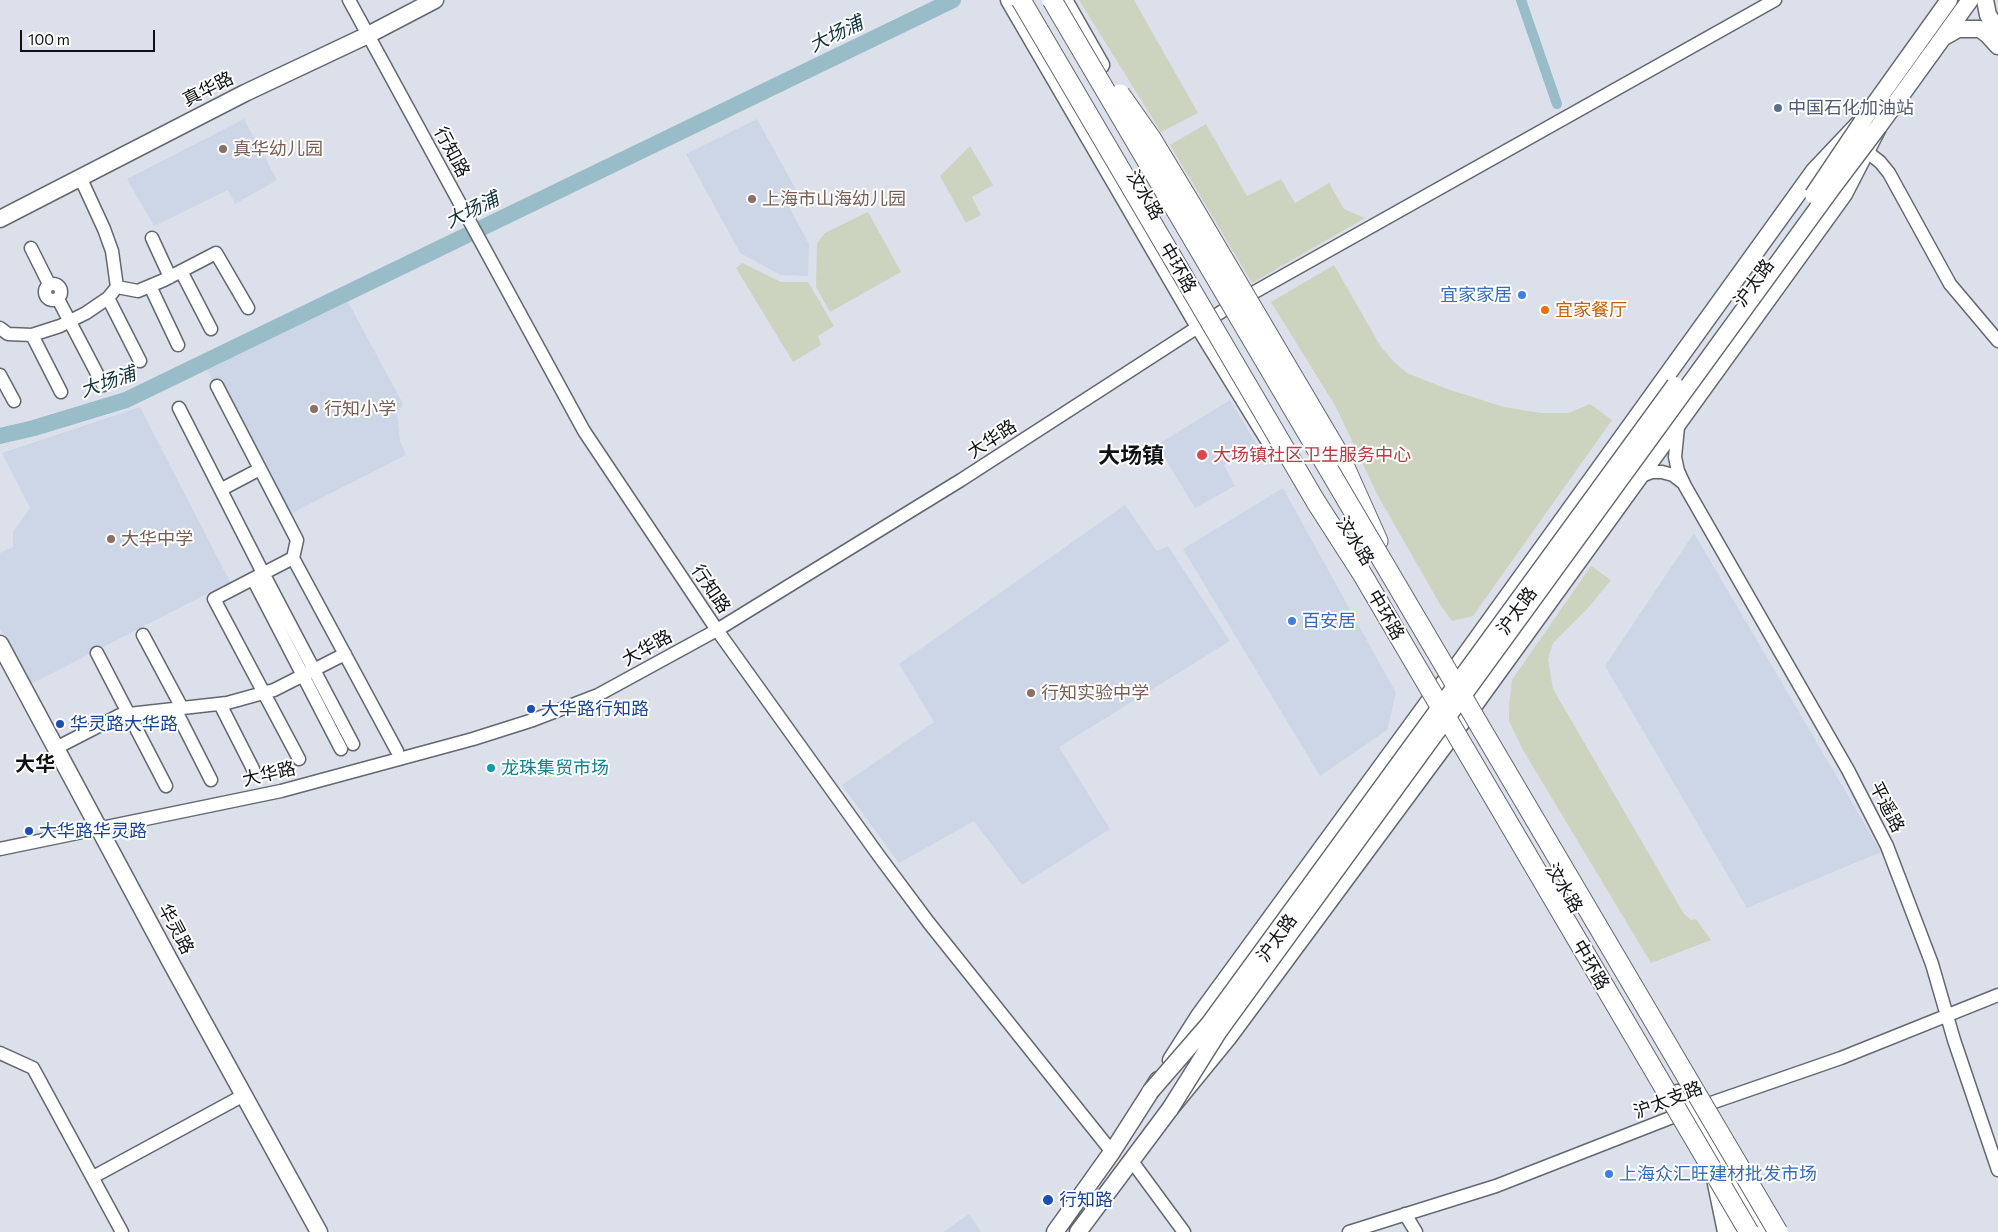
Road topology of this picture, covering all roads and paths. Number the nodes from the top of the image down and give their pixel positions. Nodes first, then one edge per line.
1 (349, 0) edge
2 (436, 0) edge
3 (1008, 0) edge
4 (1021, 0) edge
5 (1053, 0) edge
6 (1064, 0) edge
7 (1775, 0) edge
8 (1950, 0) edge
9 (1970, 0) edge
10 (1985, 0) edge
11 (1998, 30) edge
12 (368, 35) junction
13 (1944, 37) junction
14 (1998, 46) edge
15 (1866, 116) junction
16 (1879, 126) junction
17 (1866, 151) junction
18 (81, 179) dead end
19 (0, 219) edge
20 (152, 238) dead end
21 (31, 248) dead end
22 (175, 274) junction
23 (150, 286) junction
24 (117, 287) junction
25 (108, 298) junction
26 (1235, 303) junction
27 (248, 308) dead end
28 (70, 322) junction
29 (1198, 325) junction
30 (1, 329) edge
31 (211, 329) dead end
32 (32, 335) junction
33 (1998, 341) edge
34 (178, 345) dead end
35 (140, 361) dead end
36 (0, 375) edge
37 (104, 385) dead end
38 (216, 386) dead end
39 (61, 392) dead end
40 (14, 401) dead end
41 (179, 408) dead end
42 (1679, 422) junction
43 (260, 469) junction
44 (1639, 477) junction
45 (1685, 486) junction
46 (222, 489) junction
47 (293, 558) junction
48 (1386, 558) junction
49 (258, 576) junction
50 (717, 630) junction
51 (144, 635) dead end
52 (0, 644) edge
53 (97, 653) dead end
54 (345, 654) junction
55 (308, 672) junction
56 (1453, 672) junction
57 (262, 693) junction
58 (1430, 700) junction
59 (220, 704) junction
60 (179, 708) junction
61 (129, 714) junction
62 (1462, 720) junction
63 (347, 747) dead end
64 (56, 748) junction
65 (397, 751) dead end
66 (299, 759) dead end
67 (253, 769) dead end
68 (211, 780) dead end
69 (166, 786) dead end
70 (99, 829) junction
71 (1524, 831) junction
72 (0, 849) edge
73 (1533, 875) junction
74 (1572, 940) junction
75 (1602, 964) junction
76 (1998, 995) edge
77 (1948, 1016) junction
78 (0, 1053) edge
79 (1150, 1092) junction
80 (244, 1095) junction
81 (1170, 1109) junction
82 (1692, 1110) junction
83 (1112, 1152) junction
84 (1131, 1160) junction
85 (1998, 1170) edge
86 (94, 1177) junction
87 (1713, 1179) junction
88 (1726, 1202) junction
89 (1405, 1214) junction
90 (122, 1232) edge
91 (319, 1232) edge
92 (1055, 1232) edge
93 (1078, 1232) edge
94 (1184, 1232) edge
95 (1349, 1232) edge
96 (1416, 1232) edge
97 (1724, 1232) edge
98 (1737, 1232) edge
99 (1744, 1232) edge
100 (1750, 1232) edge
101 (1763, 1232) edge
102 (1776, 1232) edge
103 (1783, 1232) edge

1 - 12 street, 行知路
2 - 12 main road, 真华路
3 - 29 main road, 汶水路
4 - 100 highway, 中环路, bridge
5 - 48 highway, bridge
5 - 102 highway, 中环路, bridge
6 - 26 main road, 汶水路
7 - 26 street, 大华路
8 - 15 main road, 沪太路
9 - 13 main road, 沪太路
10 - 11 main road
12 - 19 main road, 真华路
12 - 50 street, 行知路
13 - 14 main road
13 - 16 main road, 沪太路
15 - 56 main road, 沪太路
15 - 79 main road, 沪太路, bridge
16 - 17 main road, 沪太路
16 - 81 main road, 沪太路, bridge
17 - 33 street
17 - 42 main road, 沪太路
18 - 24 street
20 - 22 street
21 - 28 street
22 - 23 street
22 - 27 street
22 - 31 street
23 - 24 street
23 - 34 street
24 - 25 street
25 - 28 street
25 - 35 street
26 - 29 street, 大华路
26 - 48 main road, 汶水路
28 - 32 street
28 - 37 street
29 - 50 street, 大华路
29 - 58 main road, 汶水路
30 - 32 street
32 - 39 street
36 - 40 street
38 - 43 street
41 - 46 street
42 - 44 main road, 沪太路
42 - 45 street, 平遥路
43 - 46 street
43 - 47 street
44 - 45 street, 平遥路
44 - 62 main road, 沪太路
45 - 77 street, 平遥路
46 - 49 street
47 - 49 street
47 - 54 street
48 - 56 main road, 汶水路
49 - 55 street
49 - 57 street
50 - 70 street, 大华路
50 - 83 street, 行知路
51 - 60 street
52 - 64 main road, 华灵路
53 - 61 street
54 - 55 street
54 - 65 street
55 - 57 street
55 - 63 street
56 - 58 main road, 沪太路
56 - 62 main road, 汶水路
57 - 59 street
57 - 66 street
58 - 62 main road, 汶水路
58 - 79 main road, 沪太路
59 - 60 street
59 - 67 street
60 - 61 street
60 - 68 street
61 - 64 street
61 - 69 street
62 - 71 main road, 汶水路
62 - 73 main road, 汶水路
62 - 81 main road, 沪太路
62 - 82 main road, 汶水路
64 - 70 main road, 华灵路
70 - 72 street, 大华路
70 - 80 main road, 华灵路
71 - 73 main road
71 - 75 main road, 汶水路
73 - 74 main road, 汶水路
74 - 75 main road
74 - 82 main road, 汶水路
75 - 82 main road, 汶水路
76 - 77 street, 沪太支路
77 - 82 street, 沪太支路
77 - 85 street, 平遥路
78 - 86 street
79 - 83 main road, 沪太路
80 - 86 street
80 - 91 main road, 华灵路
81 - 84 main road, 沪太路
82 - 87 main road, 汶水路
82 - 89 street, 沪太支路
82 - 101 main road, 汶水路
82 - 102 main road, 汶水路
82 - 103 main road, 汶水路
83 - 92 main road, 沪太路
84 - 93 main road, 沪太路
84 - 94 street
86 - 90 street
87 - 88 main road, 汶水路
87 - 97 street
88 - 98 highway
88 - 99 main road, 汶水路
89 - 95 street, 沪太支路
89 - 96 street

